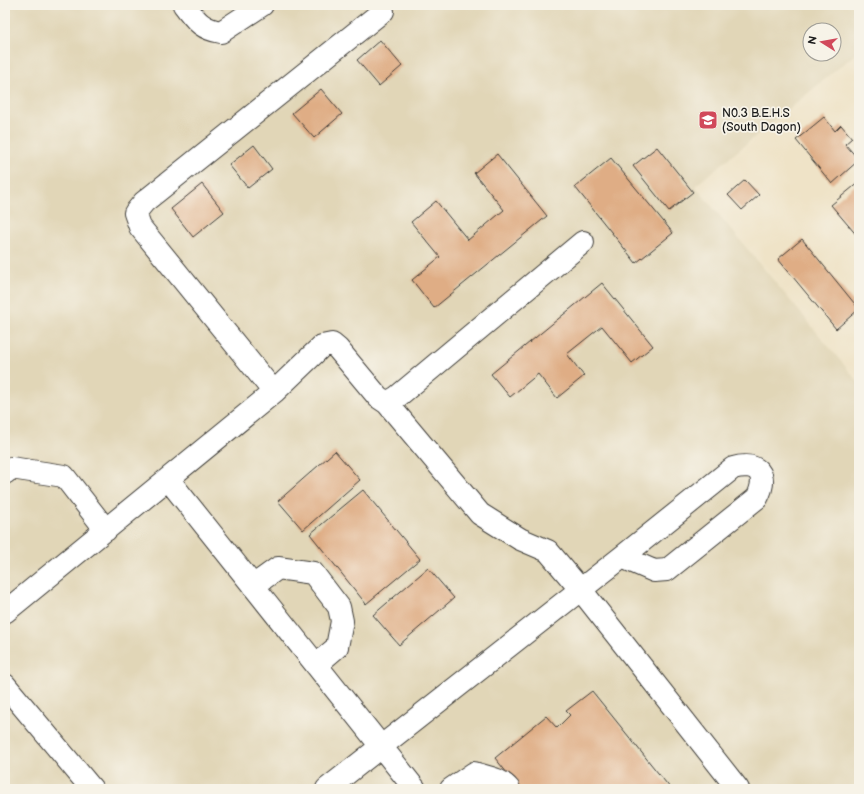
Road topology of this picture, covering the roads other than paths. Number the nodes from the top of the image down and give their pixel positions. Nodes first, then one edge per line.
1 (184, 5) edge
2 (262, 5) edge
3 (383, 12) dead end
4 (583, 242) dead end
5 (274, 392) junction
6 (387, 403) junction
7 (7, 467) edge
8 (168, 479) junction
9 (106, 530) junction
10 (622, 557) junction
11 (253, 586) junction
12 (581, 590) junction
13 (6, 610) edge
14 (316, 665) junction
15 (5, 685) edge
16 (381, 747) junction
17 (92, 789) edge
18 (327, 789) edge
19 (415, 789) edge
20 (451, 789) edge
21 (509, 789) edge
22 (738, 789) edge

1 - 2 lane
3 - 5 lane
4 - 6 lane
5 - 6 lane
5 - 8 lane
6 - 12 lane
7 - 9 lane
8 - 9 lane
8 - 11 lane
9 - 13 lane
10 - 10 lane
10 - 12 lane
11 - 14 lane
11 - 14 lane
12 - 16 lane
12 - 22 lane
14 - 16 lane
15 - 17 lane
16 - 18 lane
16 - 19 lane
20 - 21 lane

